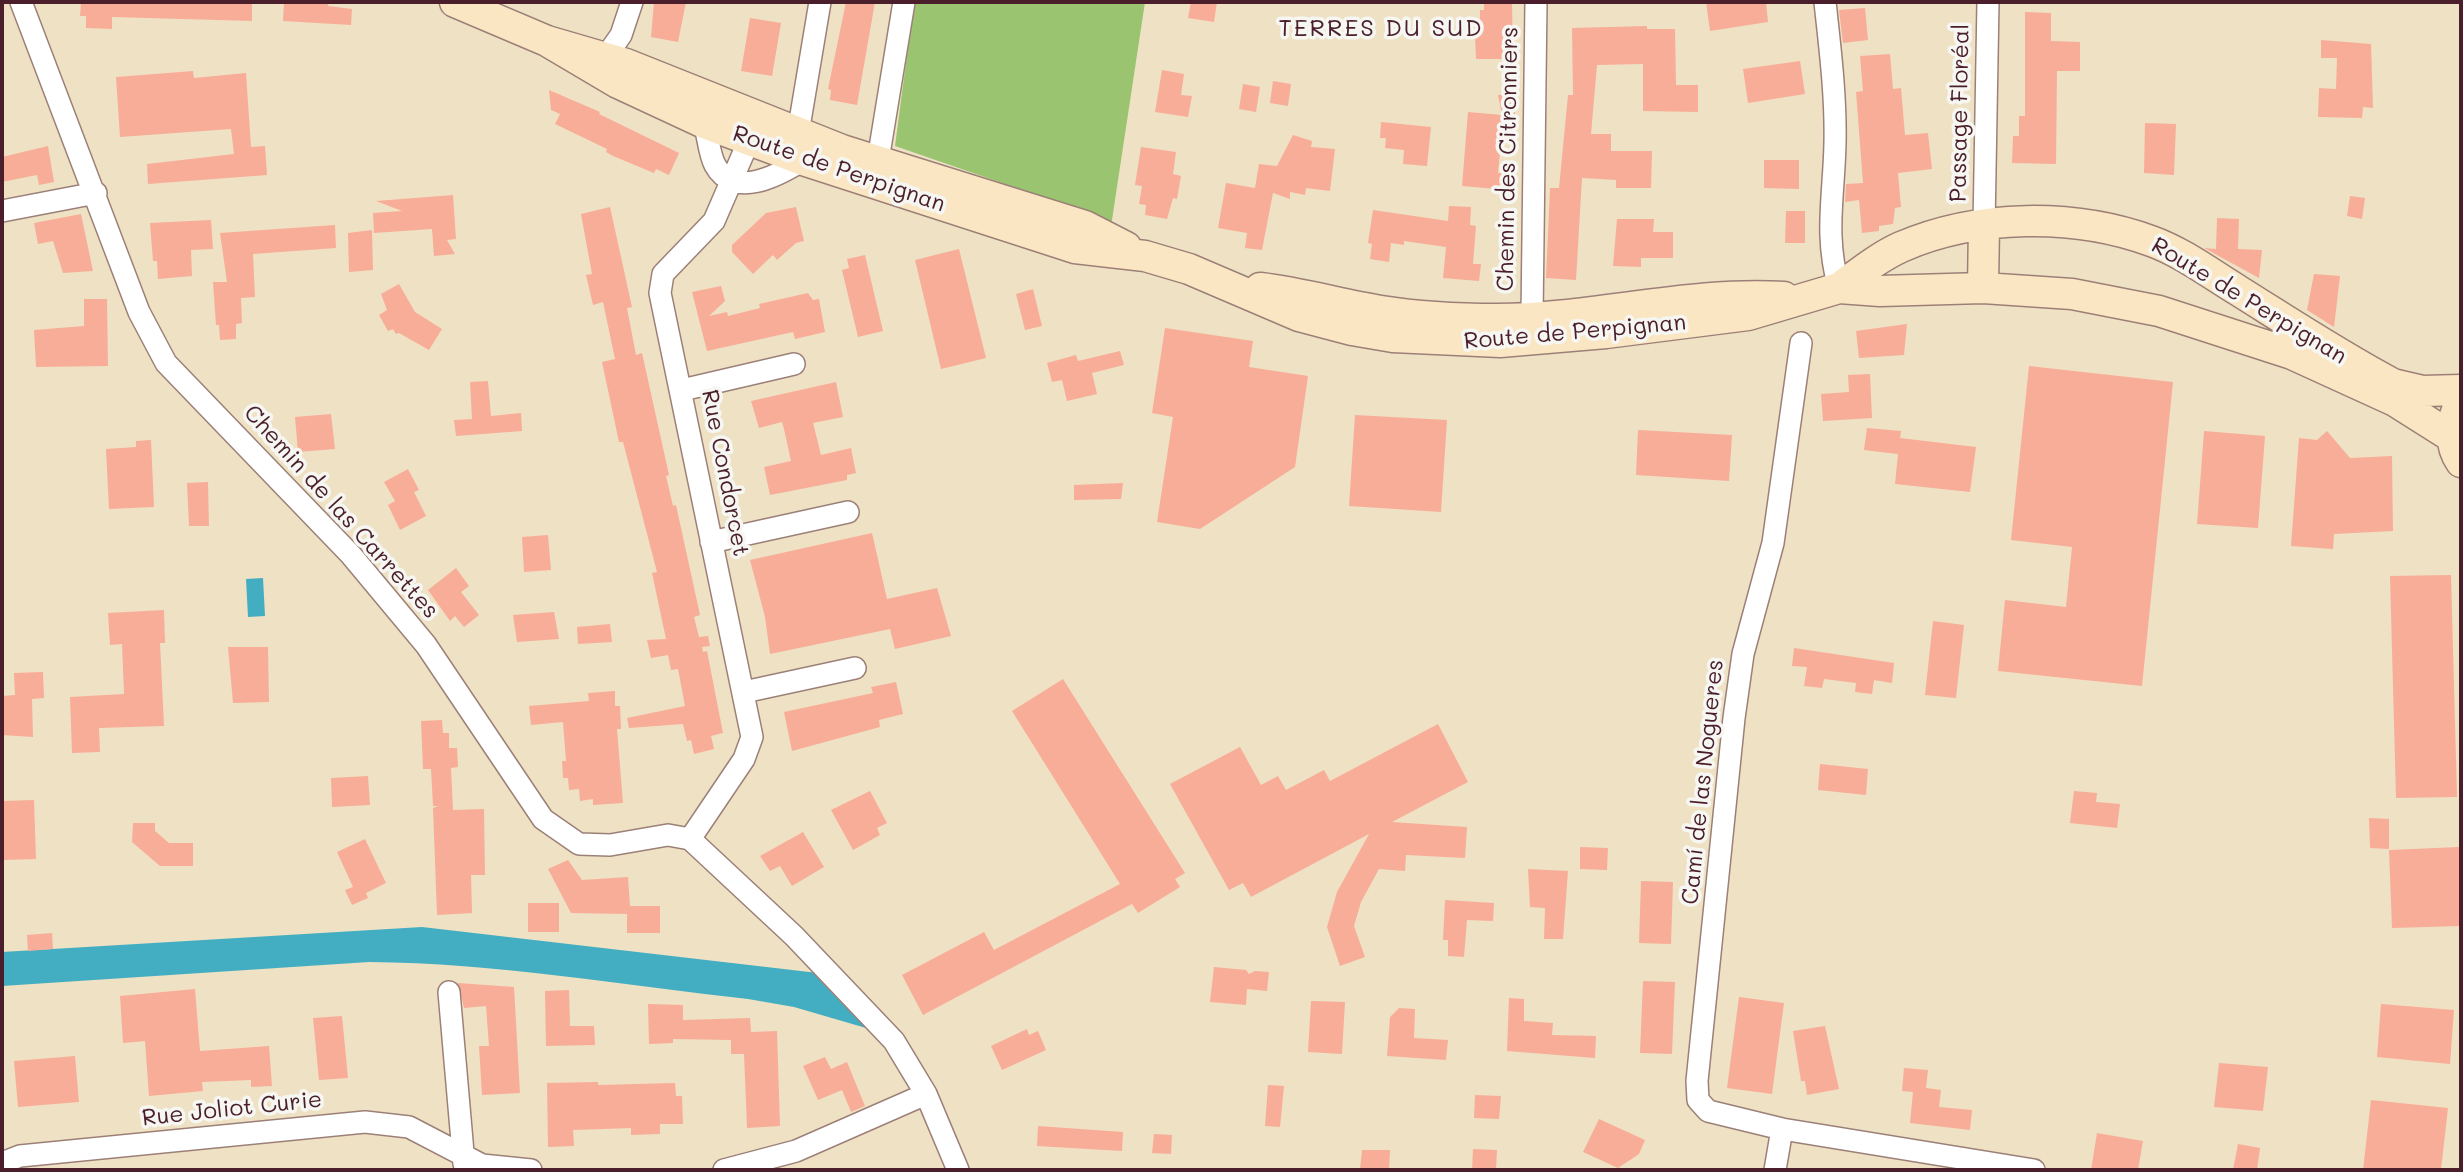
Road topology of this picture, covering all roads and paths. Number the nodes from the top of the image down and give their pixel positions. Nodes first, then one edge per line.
1 (21, 2) edge
2 (455, 2) edge
3 (632, 2) edge
4 (820, 2) edge
5 (904, 2) edge
6 (1536, 2) edge
7 (1825, 2) edge
8 (1988, 2) edge
9 (547, 41) junction
10 (605, 58) junction
11 (712, 113) junction
12 (752, 135) junction
13 (800, 147) junction
14 (842, 150) junction
15 (878, 160) junction
16 (733, 181) junction
17 (96, 193) junction
18 (2, 211) edge
19 (1984, 226) junction
20 (1145, 256) junction
21 (1229, 284) junction
22 (1839, 288) junction
23 (1983, 288) junction
24 (1802, 299) junction
25 (1532, 316) junction
26 (1801, 343) dead end
27 (794, 364) dead end
28 (682, 390) junction
29 (2461, 390) edge
30 (2461, 401) edge
31 (2456, 449) edge
32 (848, 512) dead end
33 (711, 542) junction
34 (855, 668) dead end
35 (744, 692) junction
36 (690, 839) junction
37 (449, 992) dead end
38 (926, 1094) junction
39 (1782, 1129) junction
40 (464, 1162) edge
41 (2, 1163) edge
42 (531, 1170) edge
43 (724, 1170) edge
44 (958, 1170) edge
45 (1775, 1170) edge
46 (2034, 1170) edge

1 - 17 street, Chemin de las Carrettes
2 - 9 main road, Route de Perpignan
3 - 10 street
4 - 13 street
5 - 15 street
6 - 25 street, Chemin des Citronniers
7 - 22 street
8 - 19 street, Passage Floréal
9 - 10 main road, Route de Perpignan
9 - 11 main road, Route de Perpignan
10 - 11 main road, Route de Perpignan
11 - 12 main road, Route de Perpignan
11 - 13 main road, Route de Perpignan
11 - 16 street
12 - 13 main road, Route de Perpignan
12 - 14 street
12 - 16 street, Rue Condorcet
13 - 14 main road, Route de Perpignan
13 - 16 street
13 - 20 main road, Route de Perpignan
14 - 15 main road, Route de Perpignan
15 - 20 main road, Route de Perpignan
16 - 28 street, Rue Condorcet
17 - 18 street
17 - 36 street, Chemin de las Carrettes
19 - 22 main road, Route de Perpignan
19 - 23 main road
19 - 29 main road, Route de Perpignan
20 - 21 main road, Route de Perpignan
21 - 24 main road, Route de Perpignan
21 - 25 main road, Route de Perpignan
22 - 23 main road, Route de Perpignan
22 - 24 main road, Route de Perpignan
23 - 31 main road, Route de Perpignan
24 - 25 main road, Route de Perpignan
26 - 39 street, Camí de las Nogueres
27 - 28 street
28 - 33 street, Rue Condorcet
30 - 31 main road
32 - 33 street
33 - 35 street, Rue Condorcet
34 - 35 street
35 - 36 street, Rue Condorcet
36 - 38 street
37 - 40 street
38 - 43 street
38 - 44 street
39 - 45 street
39 - 46 street, Camí de las Nogueres
40 - 41 street, Rue Joliot Curie
40 - 42 street, Rue Joliot Curie

